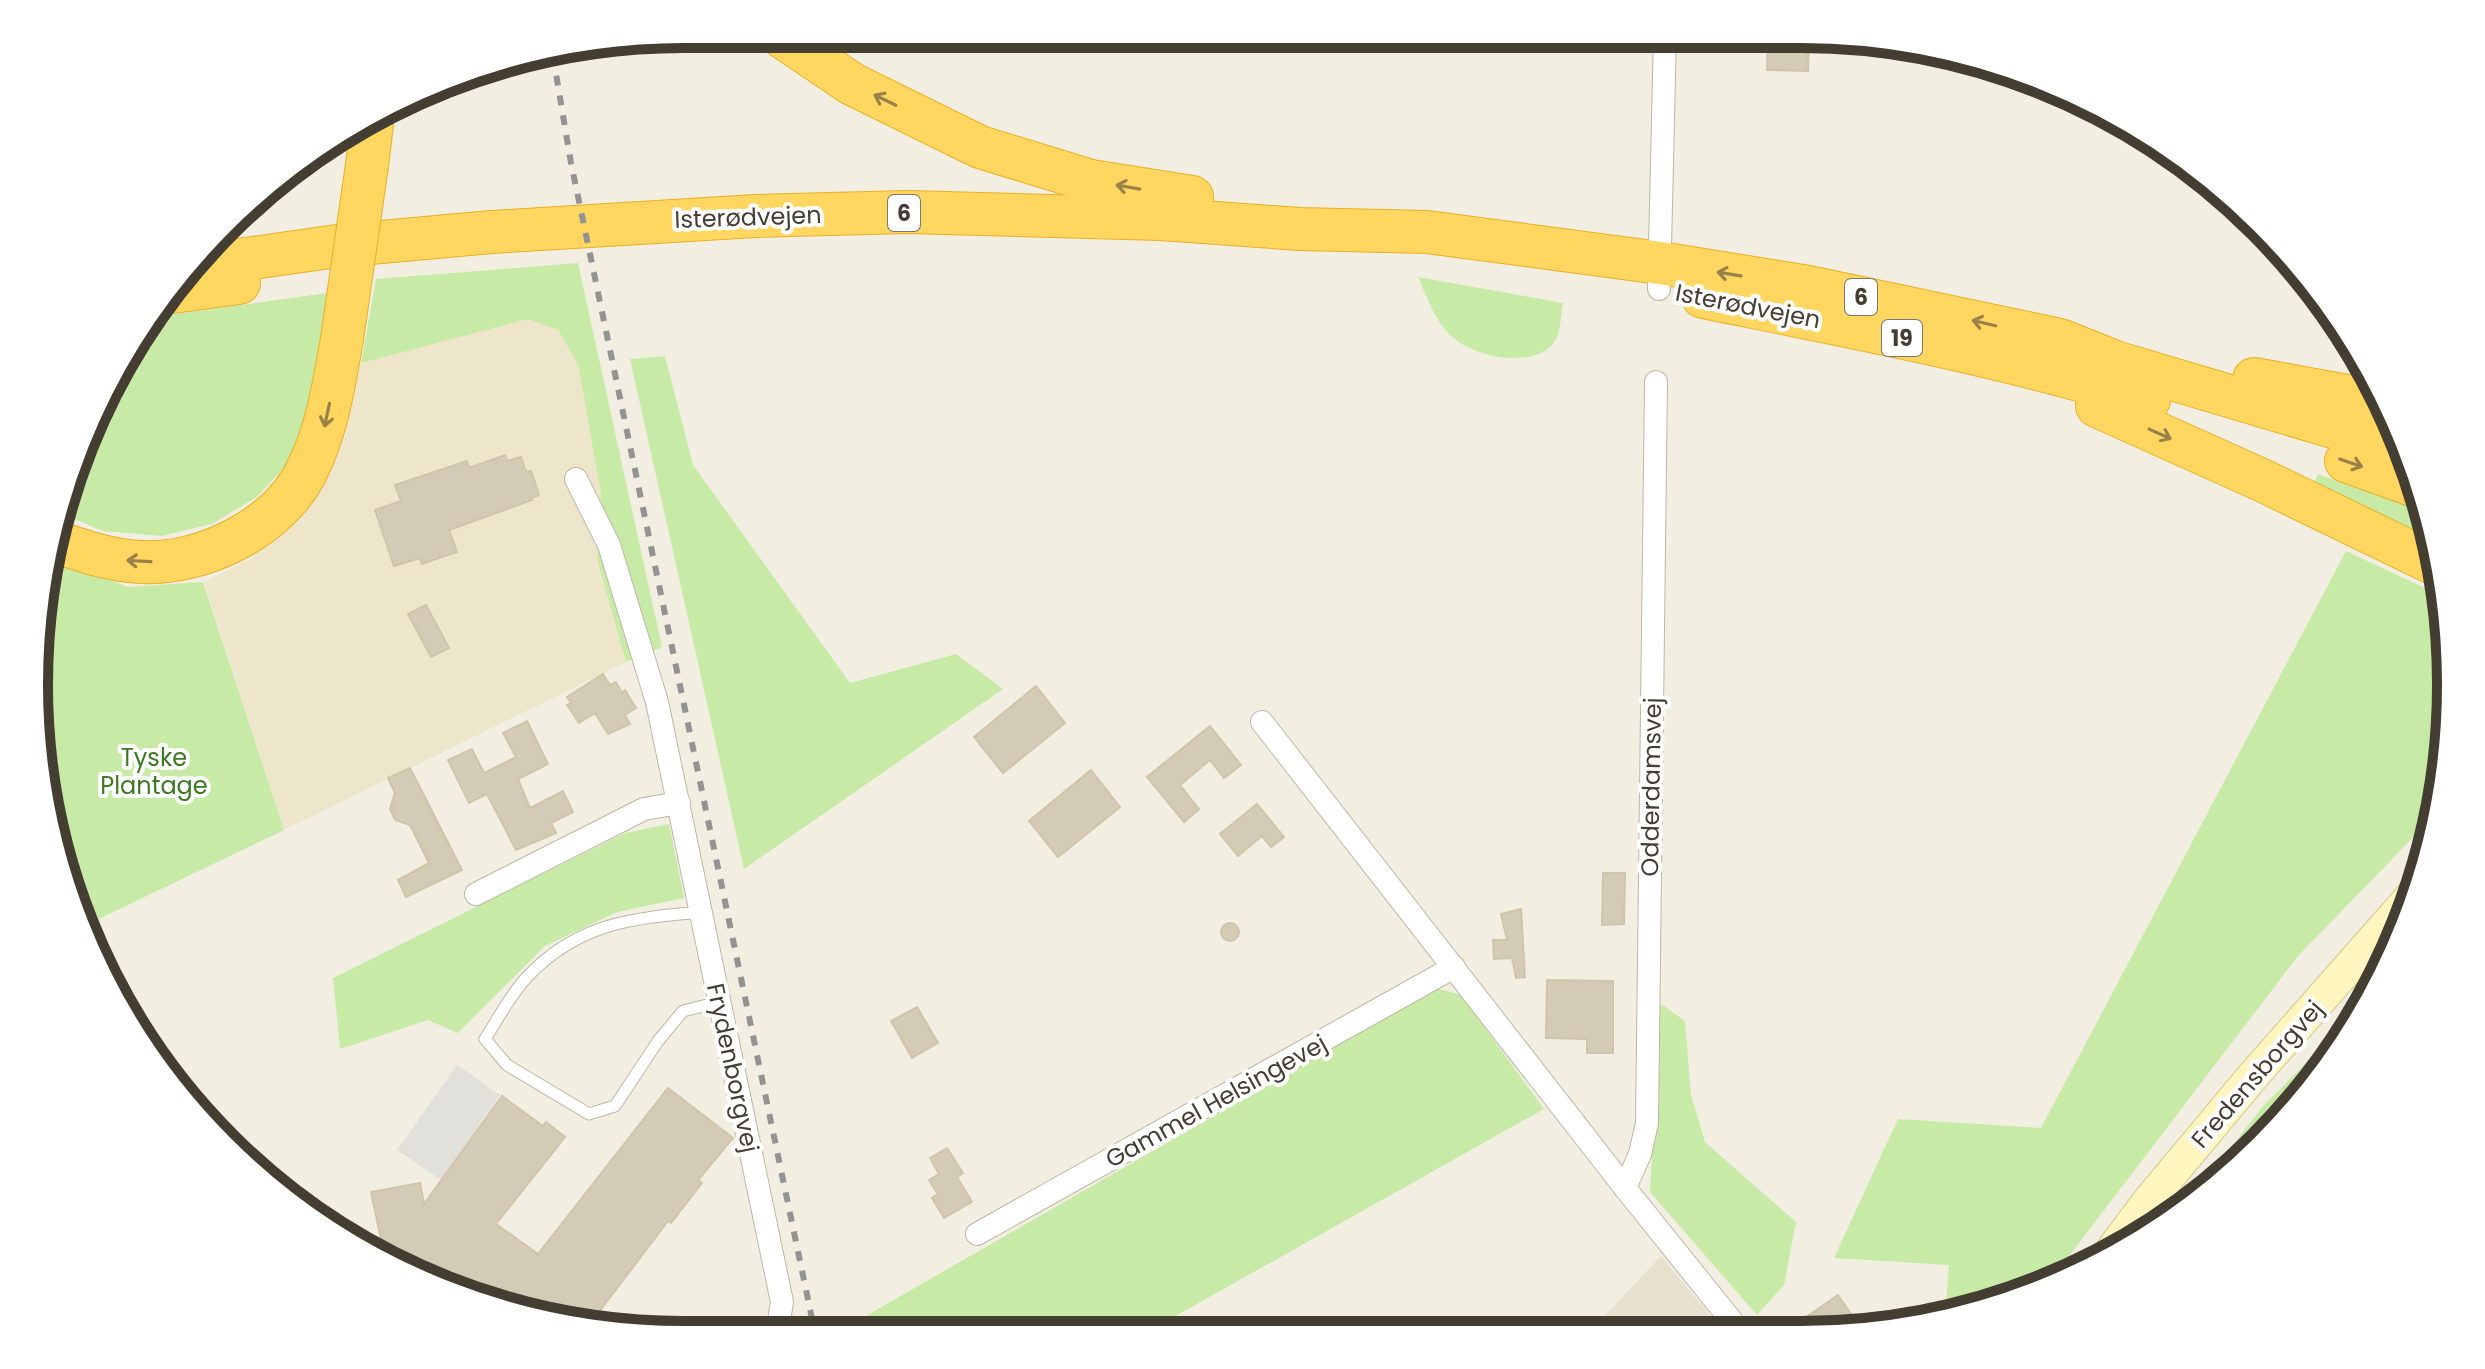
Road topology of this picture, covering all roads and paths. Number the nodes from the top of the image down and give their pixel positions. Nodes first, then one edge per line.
1 (799, 48) edge
2 (1665, 48) edge
3 (371, 130) edge
4 (1054, 216) junction
5 (1300, 229) junction
6 (1427, 232) junction
7 (206, 265) edge
8 (1659, 276) junction
9 (185, 290) edge
10 (2060, 340) junction
11 (1986, 357) junction
12 (1656, 382) dead end
13 (2369, 400) edge
14 (2391, 447) edge
15 (576, 479) dead end
16 (2404, 482) edge
17 (64, 544) edge
18 (2425, 559) edge
19 (1262, 722) dead end
20 (679, 803) junction
21 (476, 894) dead end
22 (702, 912) junction
23 (2391, 923) edge
24 (1454, 967) junction
25 (719, 1002) junction
26 (1625, 1188) junction
27 (2125, 1232) edge
28 (977, 1234) dead end
29 (779, 1321) edge
30 (1732, 1321) edge

6 -> 1 highway
2 - 8 street
3 -> 17 highway, bridge
4 - 5 highway, Isterødvejen / 6
4 - 7 highway, Isterødvejen / 6
4 - 9 highway
5 - 6 highway, Isterødvejen / 6
5 - 8 highway, Isterødvejen / 19
6 - 8 highway, Isterødvejen / 6
10 -> 8 highway, Isterødvejen / 6
8 - 11 highway, Isterødvejen / 19
10 - 13 highway, 6
10 - 14 highway, Isterødvejen
11 -> 16 highway, Isterødvejen / 19
11 -> 18 highway
12 - 26 street, Odderdamsvej
15 - 20 street, Frydenborgvej
19 - 24 street
20 - 21 street
20 - 22 street, Frydenborgvej
22 - 25 street, Frydenborgvej
22 - 25 lane
23 - 27 street, Fredensborgvej
24 - 26 street
24 - 28 street, Gammel Helsingevej
25 - 29 street, Frydenborgvej
26 - 30 street

